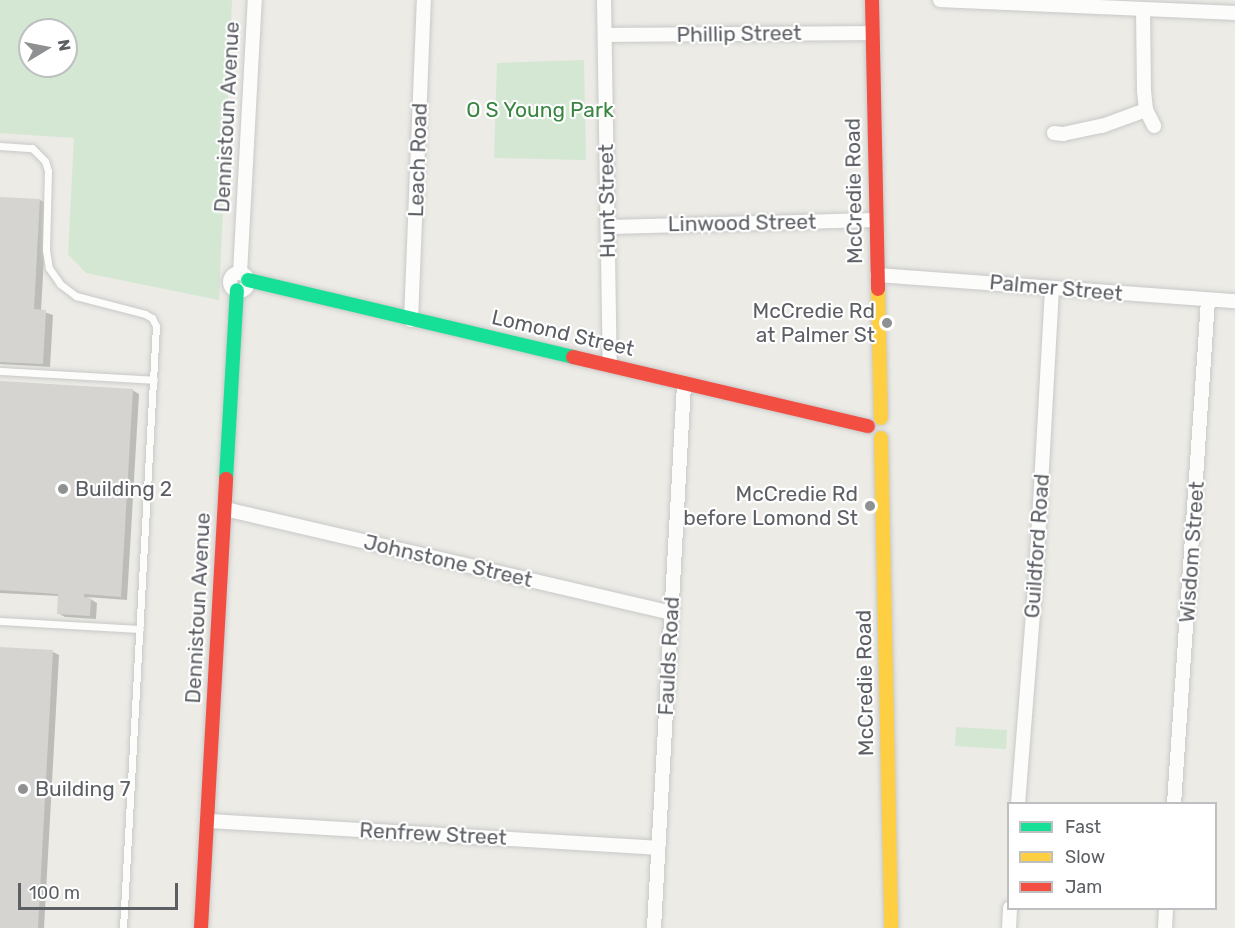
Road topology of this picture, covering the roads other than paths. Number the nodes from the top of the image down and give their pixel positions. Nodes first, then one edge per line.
1 (255, 0) edge
2 (424, 0) edge
3 (604, 0) edge
4 (872, 0) edge
5 (940, 0) edge
6 (1143, 9) junction
7 (1235, 13) edge
8 (872, 33) junction
9 (605, 35) junction
10 (1146, 110) junction
11 (1154, 126) dead end
12 (1054, 132) dead end
13 (0, 146) edge
14 (876, 220) junction
15 (608, 227) junction
16 (877, 275) junction
17 (244, 276) junction
18 (1052, 288) junction
19 (1208, 300) junction
20 (1235, 301) edge
21 (411, 320) junction
22 (610, 365) junction
23 (0, 371) edge
24 (154, 380) junction
25 (684, 384) junction
26 (881, 418) junction
27 (868, 426) junction
28 (881, 438) junction
29 (225, 509) junction
30 (672, 613) junction
31 (0, 621) edge
32 (140, 629) junction
33 (1018, 802) edge
34 (1174, 802) edge
35 (208, 821) junction
36 (658, 848) junction
37 (1010, 910) edge
38 (1166, 910) edge
39 (123, 928) edge
40 (201, 928) edge
41 (654, 928) edge
42 (891, 928) edge
43 (1009, 928) edge
44 (1165, 928) edge

1 - 17 street, Dennistoun Avenue
2 - 21 street, Leach Road
3 - 9 street, Hunt Street
4 - 8 street, McCredie Road
5 - 6 street
6 - 7 street
6 - 10 street
8 - 9 street, Phillip Street
8 - 14 street, McCredie Road
9 - 15 street, Hunt Street
10 - 11 street
10 - 12 street
13 - 24 lane
14 - 15 street, Linwood Street
14 - 16 street, McCredie Road
15 - 22 street, Hunt Street
16 - 18 street, Palmer Street
16 - 26 street, McCredie Road
17 - 21 street, Lomond Street
17 - 29 street, Dennistoun Avenue
18 - 19 street, Palmer Street
18 - 33 street, Guildford Road
19 - 20 street, Palmer Street
19 - 34 street, Wisdom Street
21 - 22 street, Lomond Street
22 - 25 street, Lomond Street
23 - 24 lane
24 - 32 lane
25 - 27 street, Lomond Street
25 - 30 street, Faulds Road
26 - 27 street
26 - 28 street
27 - 28 street
28 - 42 street, McCredie Road
29 - 30 street, Johnstone Street
29 - 35 street, Dennistoun Avenue
30 - 36 street, Faulds Road
31 - 32 lane
32 - 39 lane
35 - 36 street, Renfrew Street
35 - 40 street, Dennistoun Avenue
36 - 41 street, Faulds Road
37 - 43 street
38 - 44 street

